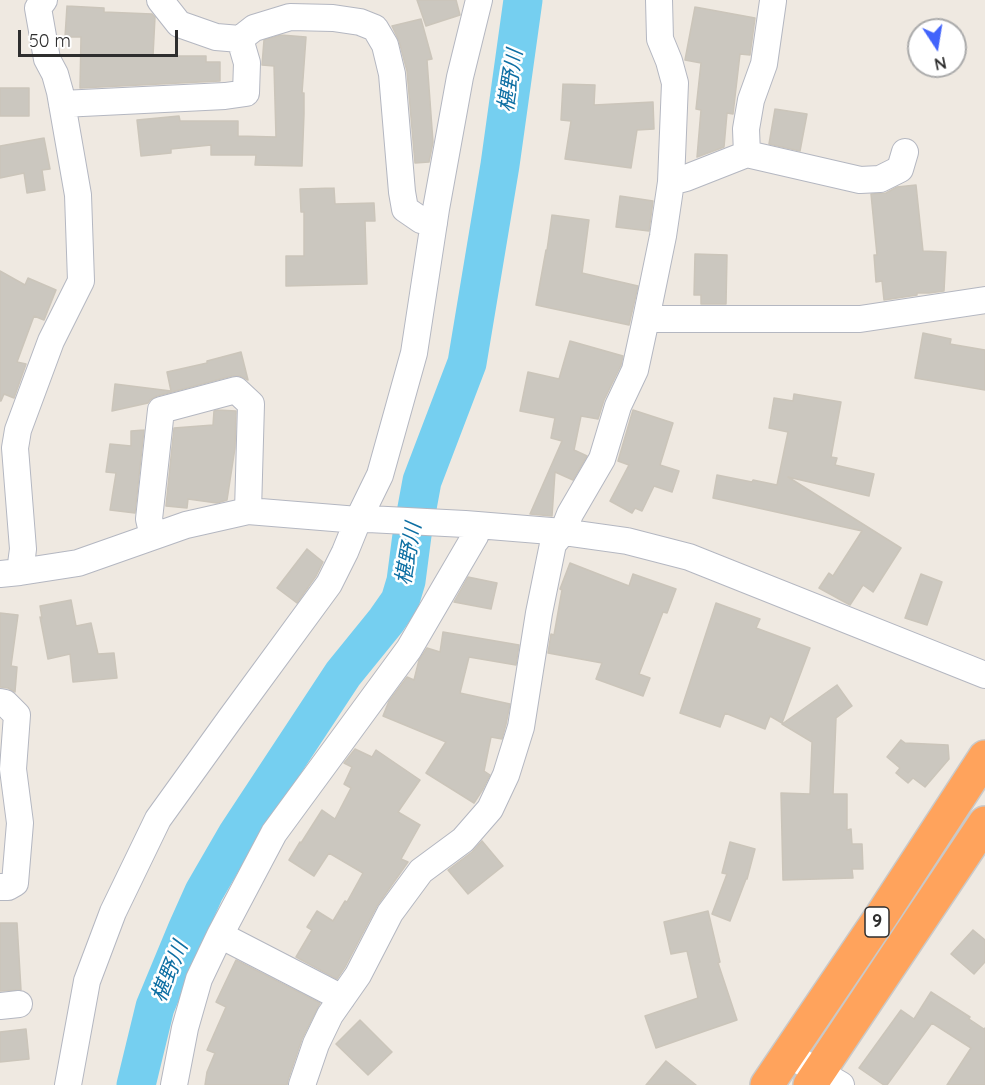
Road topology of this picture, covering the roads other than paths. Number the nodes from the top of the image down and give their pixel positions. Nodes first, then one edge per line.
1 (44, 0) edge
2 (160, 0) edge
3 (479, 0) edge
4 (659, 0) edge
5 (773, 1) edge
6 (342, 9) edge
7 (240, 39) junction
8 (62, 104) junction
9 (905, 152) dead end
10 (747, 154) junction
11 (671, 182) junction
12 (434, 223) junction
13 (985, 300) edge
14 (646, 319) junction
15 (248, 512) junction
16 (363, 519) junction
17 (472, 525) junction
18 (563, 532) junction
19 (153, 536) junction
20 (10, 573) edge
21 (985, 675) edge
22 (0, 702) edge
23 (985, 757) edge
24 (985, 823) edge
25 (0, 887) edge
26 (220, 935) junction
27 (342, 998) junction
28 (788, 1054) junction
29 (823, 1080) edge
30 (68, 1085) edge
31 (174, 1085) edge
32 (303, 1085) edge
33 (767, 1085) edge

1 - 8 street
2 - 7 street
3 - 12 street
4 - 11 street
5 - 10 street
6 - 7 street
6 - 12 street
7 - 8 street
8 - 20 street
9 - 10 street
10 - 11 street
11 - 14 street
12 - 16 street
13 - 14 street
14 - 18 street
15 - 16 street
15 - 19 street
15 - 19 street
16 - 17 street
16 - 30 street
17 - 18 street
17 - 26 street
18 - 21 street
18 - 27 street
19 - 20 street
22 - 25 street
23 - 28 highway, 9
24 - 29 highway, 9
26 - 27 street
26 - 31 street
27 - 32 street
28 - 29 street
28 - 33 highway, 9

